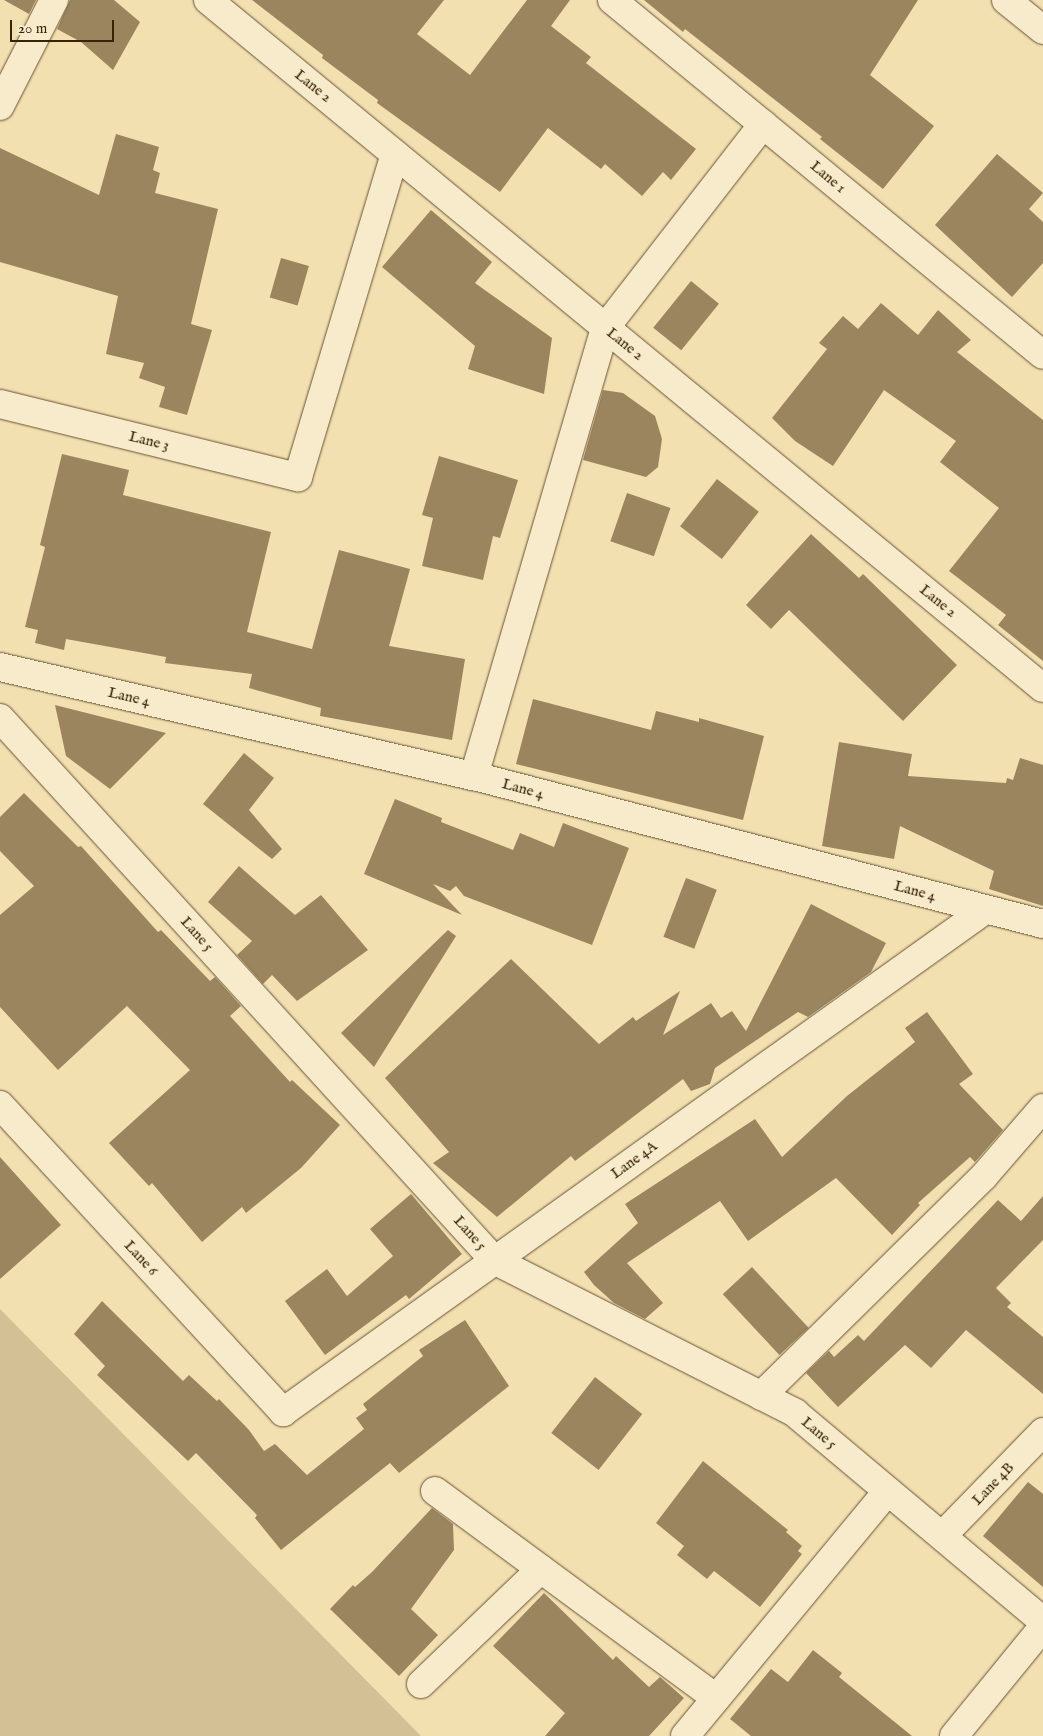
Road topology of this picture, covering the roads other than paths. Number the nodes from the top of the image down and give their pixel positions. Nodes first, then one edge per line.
1 (54, 0) edge
2 (208, 0) edge
3 (612, 0) edge
4 (1006, 0) edge
5 (1043, 30) edge
6 (0, 106) edge
7 (764, 124) junction
8 (395, 154) junction
9 (605, 328) junction
10 (1043, 354) edge
11 (0, 404) edge
12 (0, 667) edge
13 (1043, 688) edge
14 (0, 718) edge
15 (474, 776) junction
16 (986, 909) junction
17 (1043, 924) edge
18 (0, 1105) edge
19 (1043, 1108) edge
20 (494, 1260) junction
21 (762, 1396) junction
22 (283, 1412) joint
23 (1043, 1432) edge
24 (435, 1491) dead end
25 (888, 1491) junction
26 (942, 1536) junction
27 (541, 1569) junction
28 (1043, 1621) edge
29 (1043, 1627) edge
30 (421, 1684) dead end
31 (716, 1698) junction
32 (685, 1736) edge
33 (954, 1736) edge

1 - 6 street
2 - 8 street, Lane 2
3 - 7 street, Lane 1
4 - 5 street
7 - 9 street
7 - 10 street, Lane 1
8 - 9 street, Lane 2
8 - 11 street, Lane 3
9 - 13 street, Lane 2
9 - 15 street
12 - 15 street, Lane 4
14 - 20 street, Lane 5
15 - 16 street, Lane 4
16 - 17 street, Lane 4
16 - 20 street, Lane 4A
18 - 22 street, Lane 6
19 - 21 street
20 - 21 street, Lane 5
20 - 22 street, Lane 4A
21 - 25 street, Lane 5
23 - 26 street, Lane 4B
24 - 27 street
25 - 26 street, Lane 5
25 - 31 street
26 - 28 street, Lane 5
27 - 30 street
27 - 31 street
29 - 33 street
31 - 32 street

